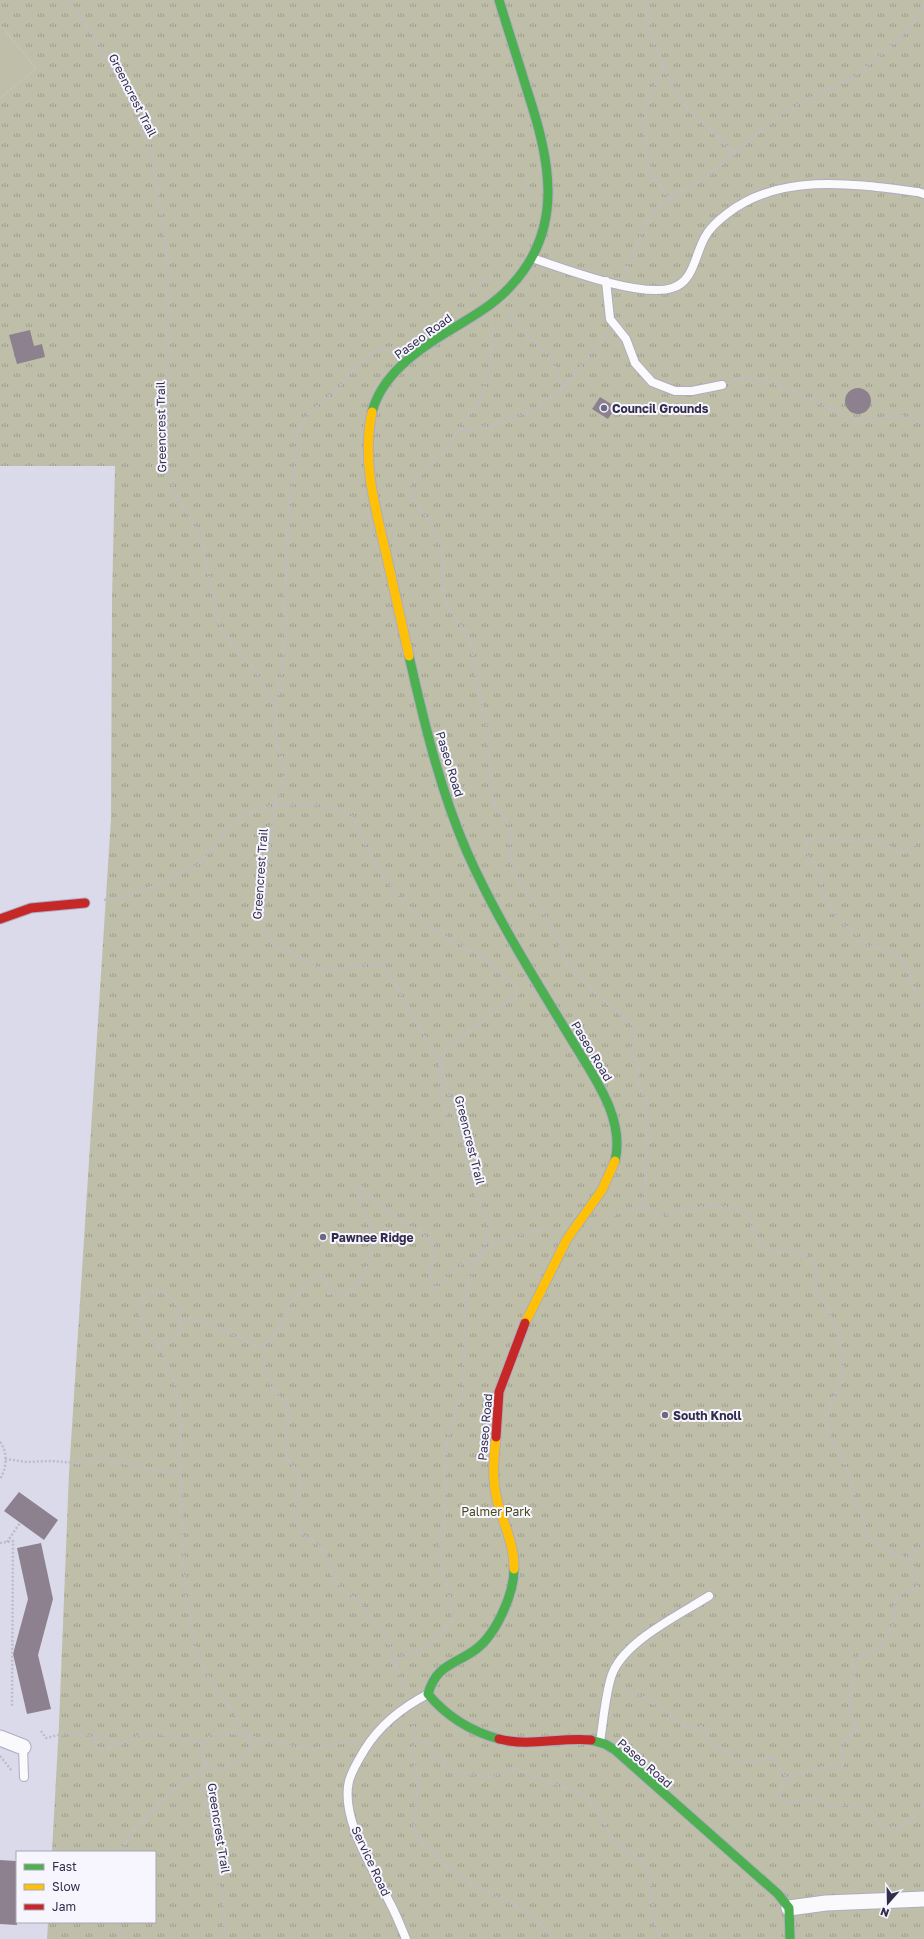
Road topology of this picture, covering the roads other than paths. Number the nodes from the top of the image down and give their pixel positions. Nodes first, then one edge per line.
1 (499, 0) edge
2 (924, 194) edge
3 (531, 258) junction
4 (606, 281) junction
5 (722, 385) road end
6 (85, 904) road end
7 (0, 919) edge
8 (708, 1596) dead end
9 (428, 1694) junction
10 (0, 1738) edge
11 (600, 1742) junction
12 (23, 1747) joint
13 (24, 1777) dead end
14 (924, 1899) edge
15 (789, 1908) junction
16 (406, 1939) edge
17 (790, 1939) edge

1 - 3 street, Paseo Road
2 - 4 lane
3 - 4 lane
3 - 9 street, Paseo Road
4 - 5 lane
6 - 7 street
8 - 11 lane
9 - 11 street, Paseo Road
9 - 16 lane, Service Road
10 - 12 street
11 - 15 street, Paseo Road
12 - 13 lane
14 - 15 street
15 - 17 street

